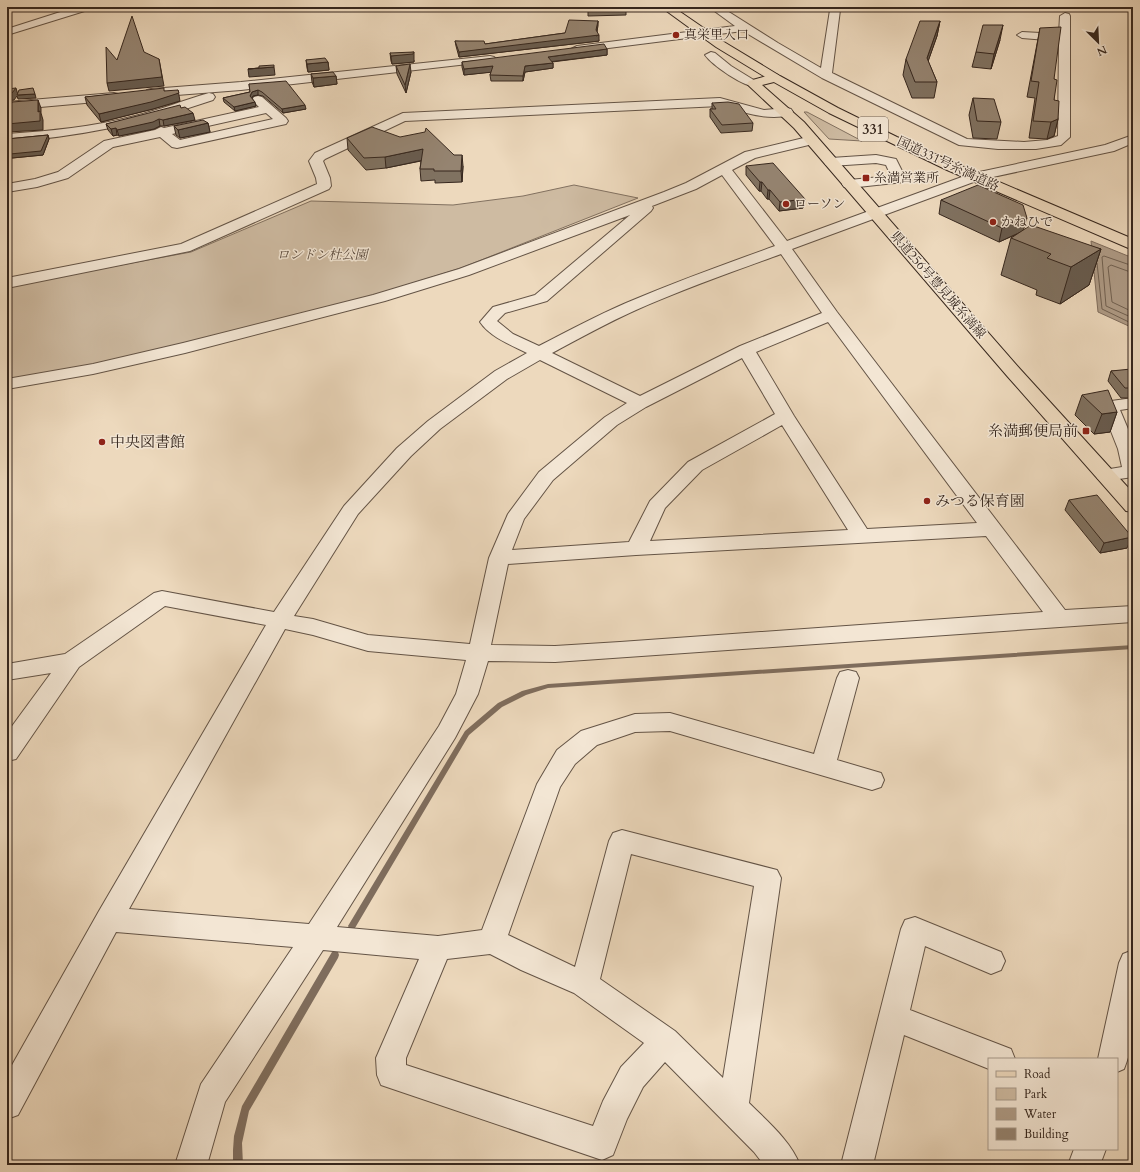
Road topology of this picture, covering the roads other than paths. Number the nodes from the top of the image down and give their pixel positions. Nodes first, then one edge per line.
1 (87, 7) edge
2 (666, 7) edge
3 (714, 7) edge
4 (834, 7) edge
5 (686, 8) edge
6 (1065, 16) dead end
7 (745, 28) junction
8 (718, 31) junction
9 (7, 32) edge
10 (703, 34) junction
11 (1022, 35) dead end
12 (1065, 38) junction
13 (568, 50) edge
14 (711, 55) dead end
15 (505, 57) edge
16 (826, 76) junction
17 (774, 78) junction
18 (753, 84) junction
19 (236, 86) junction
20 (7, 106) edge
21 (268, 109) junction
22 (786, 112) junction
23 (161, 131) junction
24 (7, 138) edge
25 (1133, 139) edge
26 (812, 140) junction
27 (831, 162) junction
28 (724, 168) junction
29 (993, 173) junction
30 (975, 177) junction
31 (849, 184) junction
32 (7, 188) edge
33 (644, 204) junction
34 (876, 214) junction
35 (1089, 220) junction
36 (1133, 231) edge
37 (1133, 246) edge
38 (784, 248) junction
39 (7, 283) edge
40 (831, 315) junction
41 (746, 350) junction
42 (539, 353) junction
43 (7, 384) edge
44 (640, 402) junction
45 (1133, 403) edge
46 (785, 416) junction
47 (1130, 449) edge
48 (1105, 475) junction
49 (1133, 506) edge
50 (992, 529) junction
51 (862, 537) junction
52 (636, 548) junction
53 (498, 558) junction
54 (1133, 614) edge
55 (1059, 618) junction
56 (279, 621) junction
57 (478, 653) junction
58 (71, 661) junction
59 (7, 672) edge
60 (848, 678) dead end
61 (7, 752) edge
62 (823, 766) junction
63 (872, 780) dead end
64 (109, 920) junction
65 (315, 938) junction
66 (492, 941) junction
67 (438, 948) junction
68 (991, 961) dead end
69 (1133, 963) edge
70 (584, 984) junction
71 (1128, 1014) edge
72 (893, 1017) junction
73 (665, 1041) junction
74 (997, 1058) edge
75 (1113, 1058) edge
76 (7, 1104) edge
77 (733, 1109) junction
78 (1090, 1150) edge
79 (191, 1165) edge
80 (784, 1165) edge
81 (857, 1165) edge
82 (1084, 1165) edge

1 - 9 street
2 - 10 main road, 国道331号糸満道路 / 331
3 - 7 street
4 - 16 street
5 - 8 main road, 国道331号糸満道路 / 331
6 - 12 street
7 - 8 street
7 - 16 street
8 - 10 street
8 - 29 main road, 国道331号糸満道路 / 331
10 - 13 street
10 - 17 main road, 国道331号糸満道路 / 331
11 - 12 street
12 - 16 street
14 - 18 street
15 - 19 street
17 - 18 main road
17 - 30 main road, 国道331号糸満道路 / 331
18 - 22 main road, 県道256号豊見城糸満線
19 - 20 street
19 - 21 street
19 - 24 street
21 - 23 street
21 - 23 street
22 - 26 main road, 県道256号豊見城糸満線
22 - 39 street
23 - 32 street
25 - 29 street
26 - 27 main road, 県道256号豊見城糸満線
26 - 28 street
27 - 31 main road, 県道256号豊見城糸満線
27 - 31 street
28 - 33 street
28 - 38 street
29 - 30 street
29 - 35 main road, 国道331号糸満道路 / 331
30 - 34 street
30 - 35 main road, 国道331号糸満道路 / 331
31 - 34 main road, 県道256号豊見城糸満線
33 - 42 street
33 - 43 street
34 - 38 street
34 - 48 main road, 県道256号豊見城糸満線
35 - 36 main road, 国道331号糸満道路 / 331
35 - 37 main road, 国道331号糸満道路 / 331
38 - 40 street
38 - 42 street
40 - 41 street
40 - 50 street
41 - 44 street
41 - 46 street
42 - 44 street
42 - 56 street
44 - 53 street
45 - 47 street
46 - 51 street
46 - 52 street
47 - 48 street
48 - 49 main road, 県道256号豊見城糸満線
50 - 51 street
50 - 55 street
51 - 52 street
52 - 53 street
53 - 57 street
54 - 55 street
55 - 57 street
56 - 57 street
56 - 58 street
56 - 64 street
57 - 65 street
58 - 59 street
58 - 61 street
60 - 62 street
62 - 63 street
62 - 66 street
64 - 65 street
64 - 76 street
65 - 67 street
65 - 79 street
66 - 67 street
66 - 70 street
67 - 73 street
68 - 72 street
69 - 71 street
70 - 73 street
70 - 77 street
71 - 75 street
72 - 74 street
72 - 81 street
73 - 77 street
77 - 80 street
78 - 82 street

